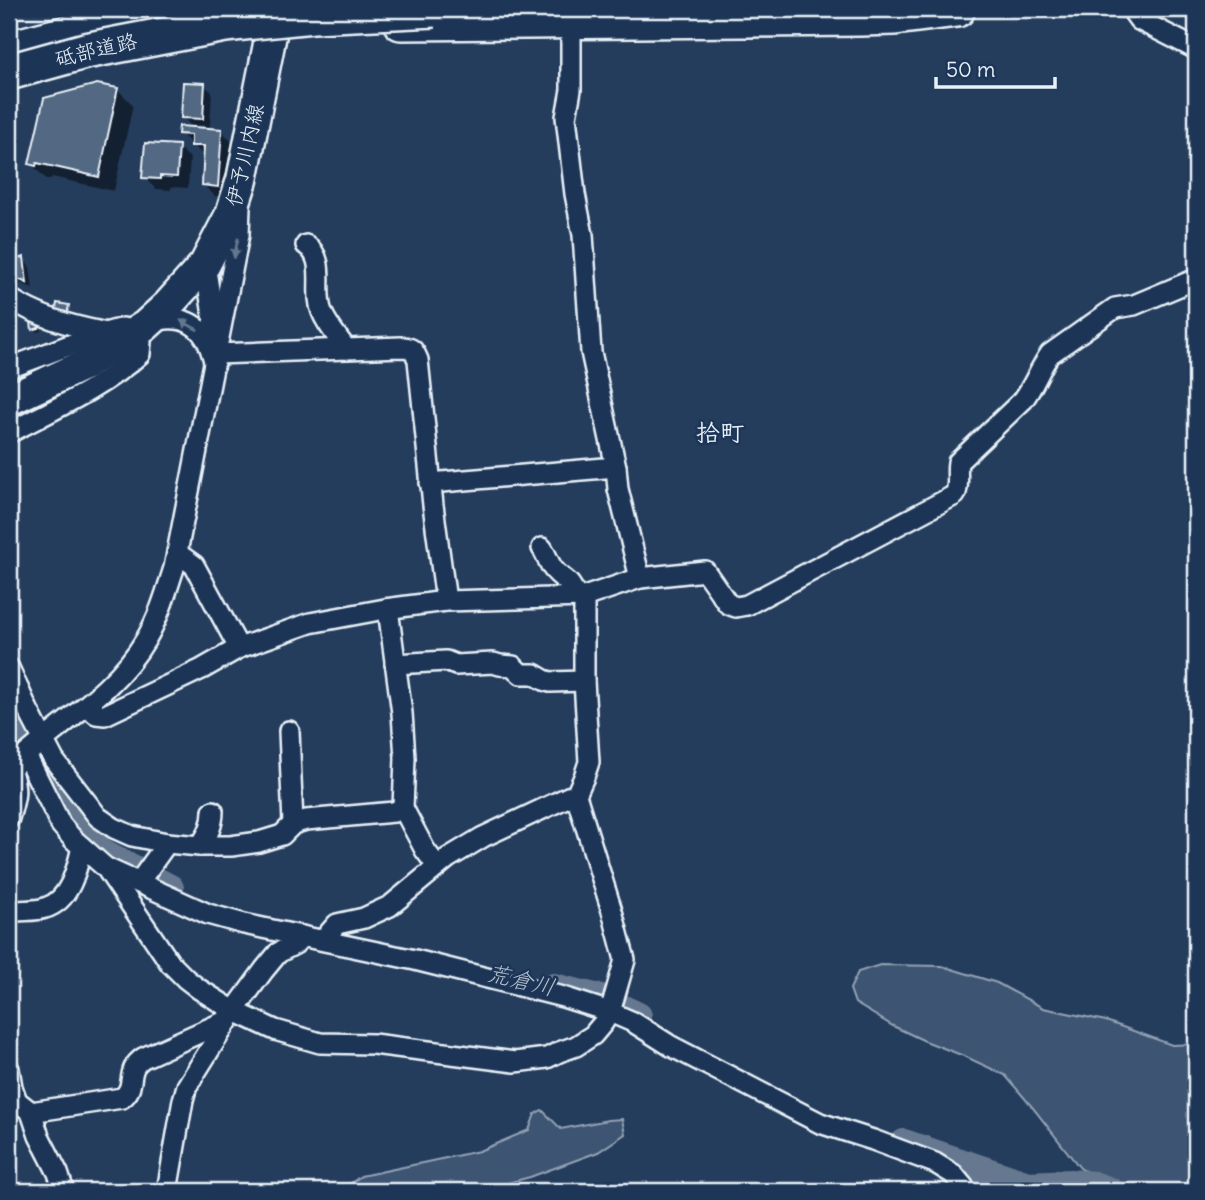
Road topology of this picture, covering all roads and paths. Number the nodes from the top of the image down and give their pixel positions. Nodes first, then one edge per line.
1 (79, 9) edge
2 (188, 9) edge
3 (435, 9) edge
4 (957, 9) edge
5 (1131, 9) edge
6 (571, 14) edge
7 (274, 19) edge
8 (9, 29) edge
9 (9, 49) edge
10 (1196, 49) edge
11 (9, 72) edge
12 (9, 82) edge
13 (242, 180) junction
14 (306, 245) dead end
15 (205, 264) junction
16 (1196, 279) edge
17 (9, 298) edge
18 (141, 329) junction
19 (107, 333) junction
20 (346, 349) junction
21 (216, 353) junction
22 (9, 368) edge
23 (9, 400) edge
24 (9, 433) edge
25 (616, 467) junction
26 (430, 482) junction
27 (542, 548) dead end
28 (177, 553) junction
29 (640, 578) junction
30 (580, 597) junction
31 (446, 601) junction
32 (388, 609) junction
33 (239, 648) junction
34 (395, 664) junction
35 (9, 668) edge
36 (584, 681) junction
37 (87, 705) junction
38 (289, 731) dead end
39 (23, 757) edge
40 (576, 795) junction
41 (403, 808) junction
42 (213, 811) dead end
43 (9, 818) edge
44 (293, 824) junction
45 (167, 844) junction
46 (200, 846) junction
47 (82, 847) junction
48 (438, 866) junction
49 (106, 867) junction
50 (139, 882) junction
51 (16, 911) dead end
52 (302, 936) junction
53 (323, 940) junction
54 (610, 1012) junction
55 (231, 1016) junction
56 (9, 1069) edge
57 (19, 1106) edge
58 (64, 1191) edge
59 (167, 1191) edge
60 (967, 1191) edge

1 - 8 highway
2 - 9 highway, 砥部道路
3 - 11 highway, 砥部道路, bridge
4 - 6 highway
5 - 10 street
6 - 7 highway
6 - 25 street
7 - 12 highway
7 - 13 main road, 伊予川内線
13 - 15 main road, 伊予川内線
13 -> 21 street
14 - 20 street
15 - 18 main road, 伊予川内線
15 - 21 street
16 - 29 street
17 - 19 street
18 - 19 street
21 -> 18 street
18 - 23 main road, 伊予川内線
18 - 24 street
19 - 22 street
20 - 21 street
20 - 26 street
21 - 28 street
25 - 26 street
25 - 29 street
26 - 31 street
27 - 30 street
28 - 33 street
28 - 37 street
29 - 30 street
30 - 31 street
30 - 36 street
31 - 32 street
32 - 33 street
32 - 34 street
33 - 37 street
34 - 36 street
34 - 41 street
35 - 39 street
36 - 40 street
37 - 39 street
38 - 44 street
39 - 43 street
39 - 45 street
39 - 47 street
40 - 48 street
40 - 54 street
41 - 44 street
41 - 48 street
42 - 46 street
44 - 46 street
45 - 46 street
45 - 50 street
47 - 49 street
47 - 51 street
48 - 53 street
49 - 50 street
49 - 55 street
50 - 52 street
52 - 53 street
52 - 55 street
53 - 54 street
54 - 55 street
54 - 60 street
55 - 57 street
55 - 59 street
56 - 57 street
57 - 58 street

